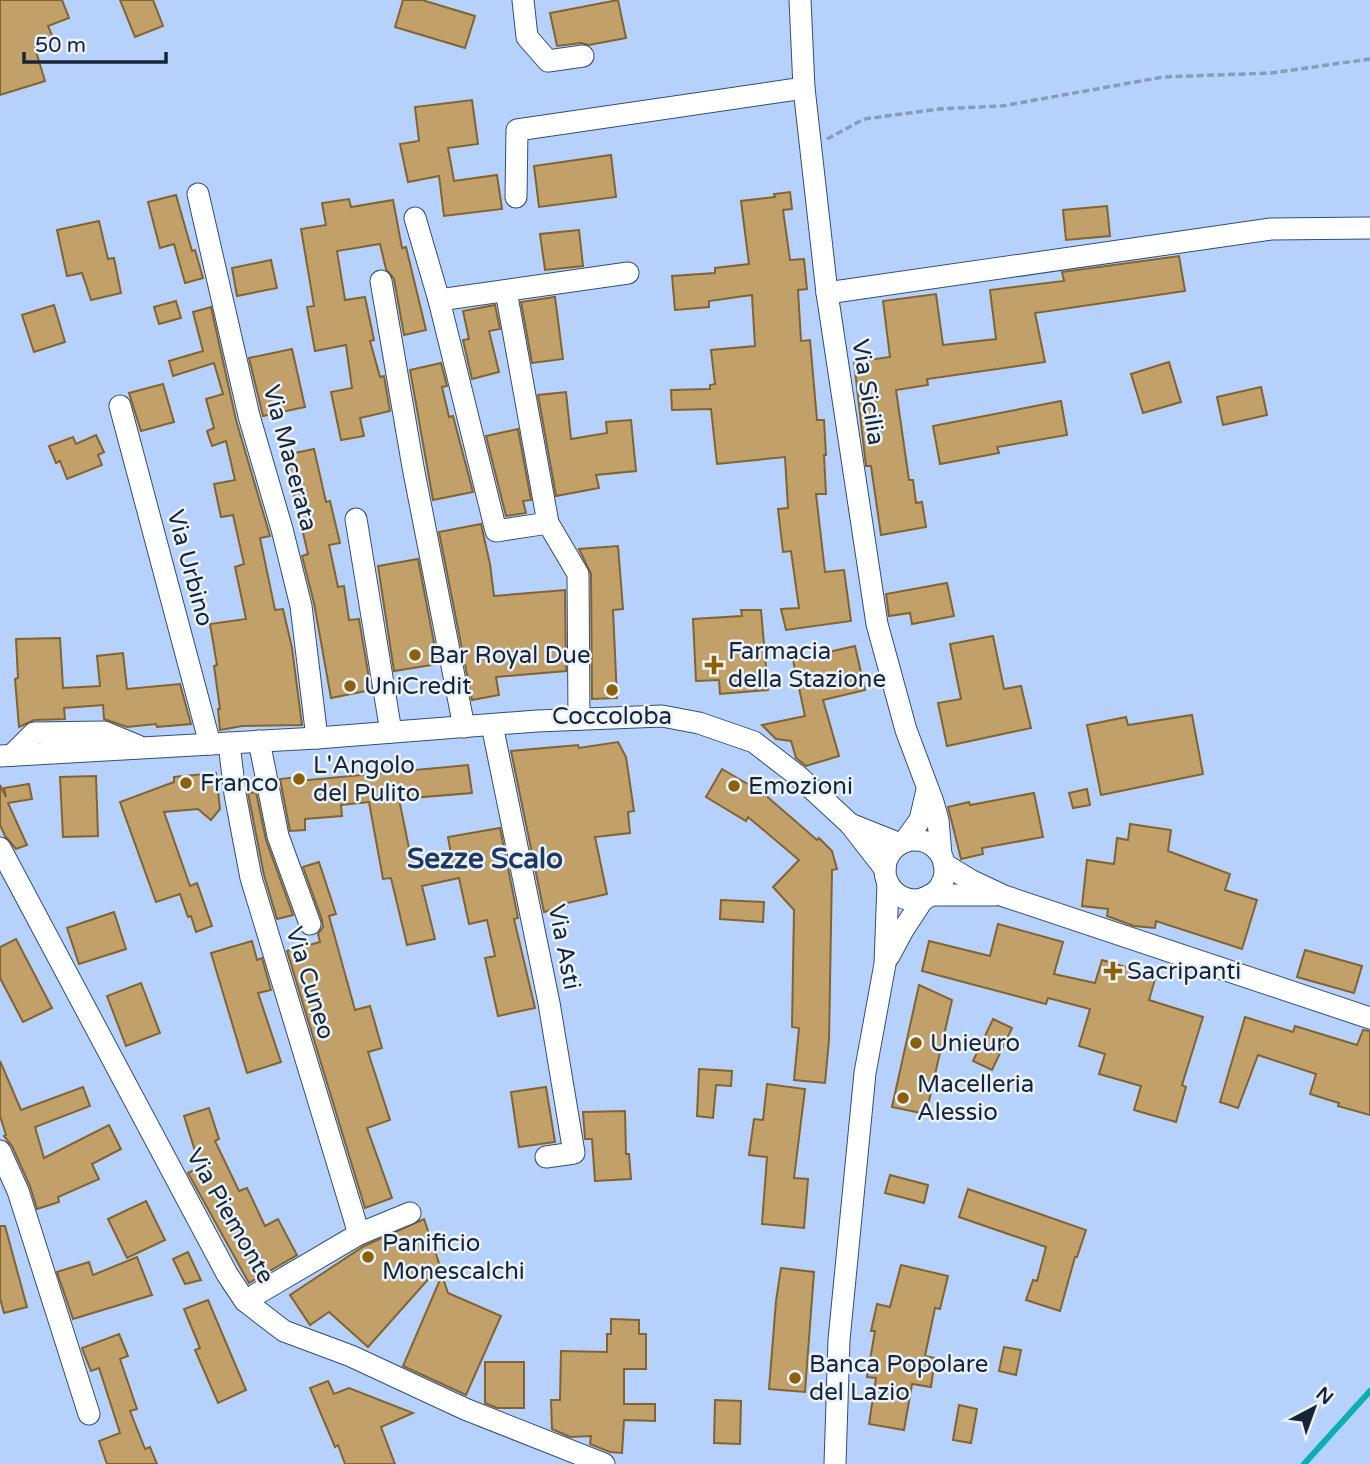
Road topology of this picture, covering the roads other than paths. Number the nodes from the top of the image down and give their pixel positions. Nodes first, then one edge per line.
1 (523, 0) edge
2 (800, 0) edge
3 (583, 56) dead end
4 (804, 88) junction
5 (198, 194) dead end
6 (516, 197) dead end
7 (415, 218) dead end
8 (1370, 228) edge
9 (628, 273) dead end
10 (381, 281) dead end
11 (506, 291) junction
12 (827, 293) junction
13 (439, 300) junction
14 (120, 406) dead end
15 (356, 519) dead end
16 (548, 523) junction
17 (579, 719) junction
18 (492, 725) junction
19 (464, 727) junction
20 (391, 733) junction
21 (317, 738) junction
22 (259, 741) junction
23 (219, 744) junction
24 (6, 756) edge
25 (927, 785) junction
26 (850, 824) junction
27 (902, 843) junction
28 (0, 848) edge
29 (942, 860) junction
30 (887, 876) junction
31 (1004, 895) junction
32 (927, 896) junction
33 (310, 924) dead end
34 (885, 964) junction
35 (1370, 1018) edge
36 (0, 1151) edge
37 (546, 1157) dead end
38 (410, 1213) dead end
39 (359, 1234) junction
40 (245, 1301) junction
41 (89, 1414) dead end
42 (604, 1464) edge
43 (835, 1464) edge

1 - 3 street
2 - 4 street, Via Sicilia
4 - 6 street
4 - 12 street, Via Sicilia
5 - 21 street, Via Macerata
7 - 13 street
8 - 12 street
9 - 11 street
10 - 19 street
11 - 13 street
11 - 16 street
12 - 25 street, Via Sicilia
13 - 16 street
14 - 23 street, Via Urbino
15 - 20 street
16 - 17 street
17 - 18 street
17 - 26 street
18 - 19 street
18 - 37 street, Via Asti
19 - 20 street
20 - 21 street
21 - 22 street
22 - 23 street
22 - 33 street
23 - 24 street
23 - 39 street, Via Cuneo
25 - 27 street
25 - 29 street, Via Sicilia
26 - 27 street
26 - 30 street
27 - 29 street
27 - 30 street
28 - 40 street, Via Piemonte
29 - 31 street
29 - 32 street
30 - 32 street
30 - 34 street
31 - 32 street
31 - 35 street
32 - 34 street
34 - 43 street
36 - 41 street
38 - 39 street
39 - 40 street
40 - 42 street, Via Piemonte

